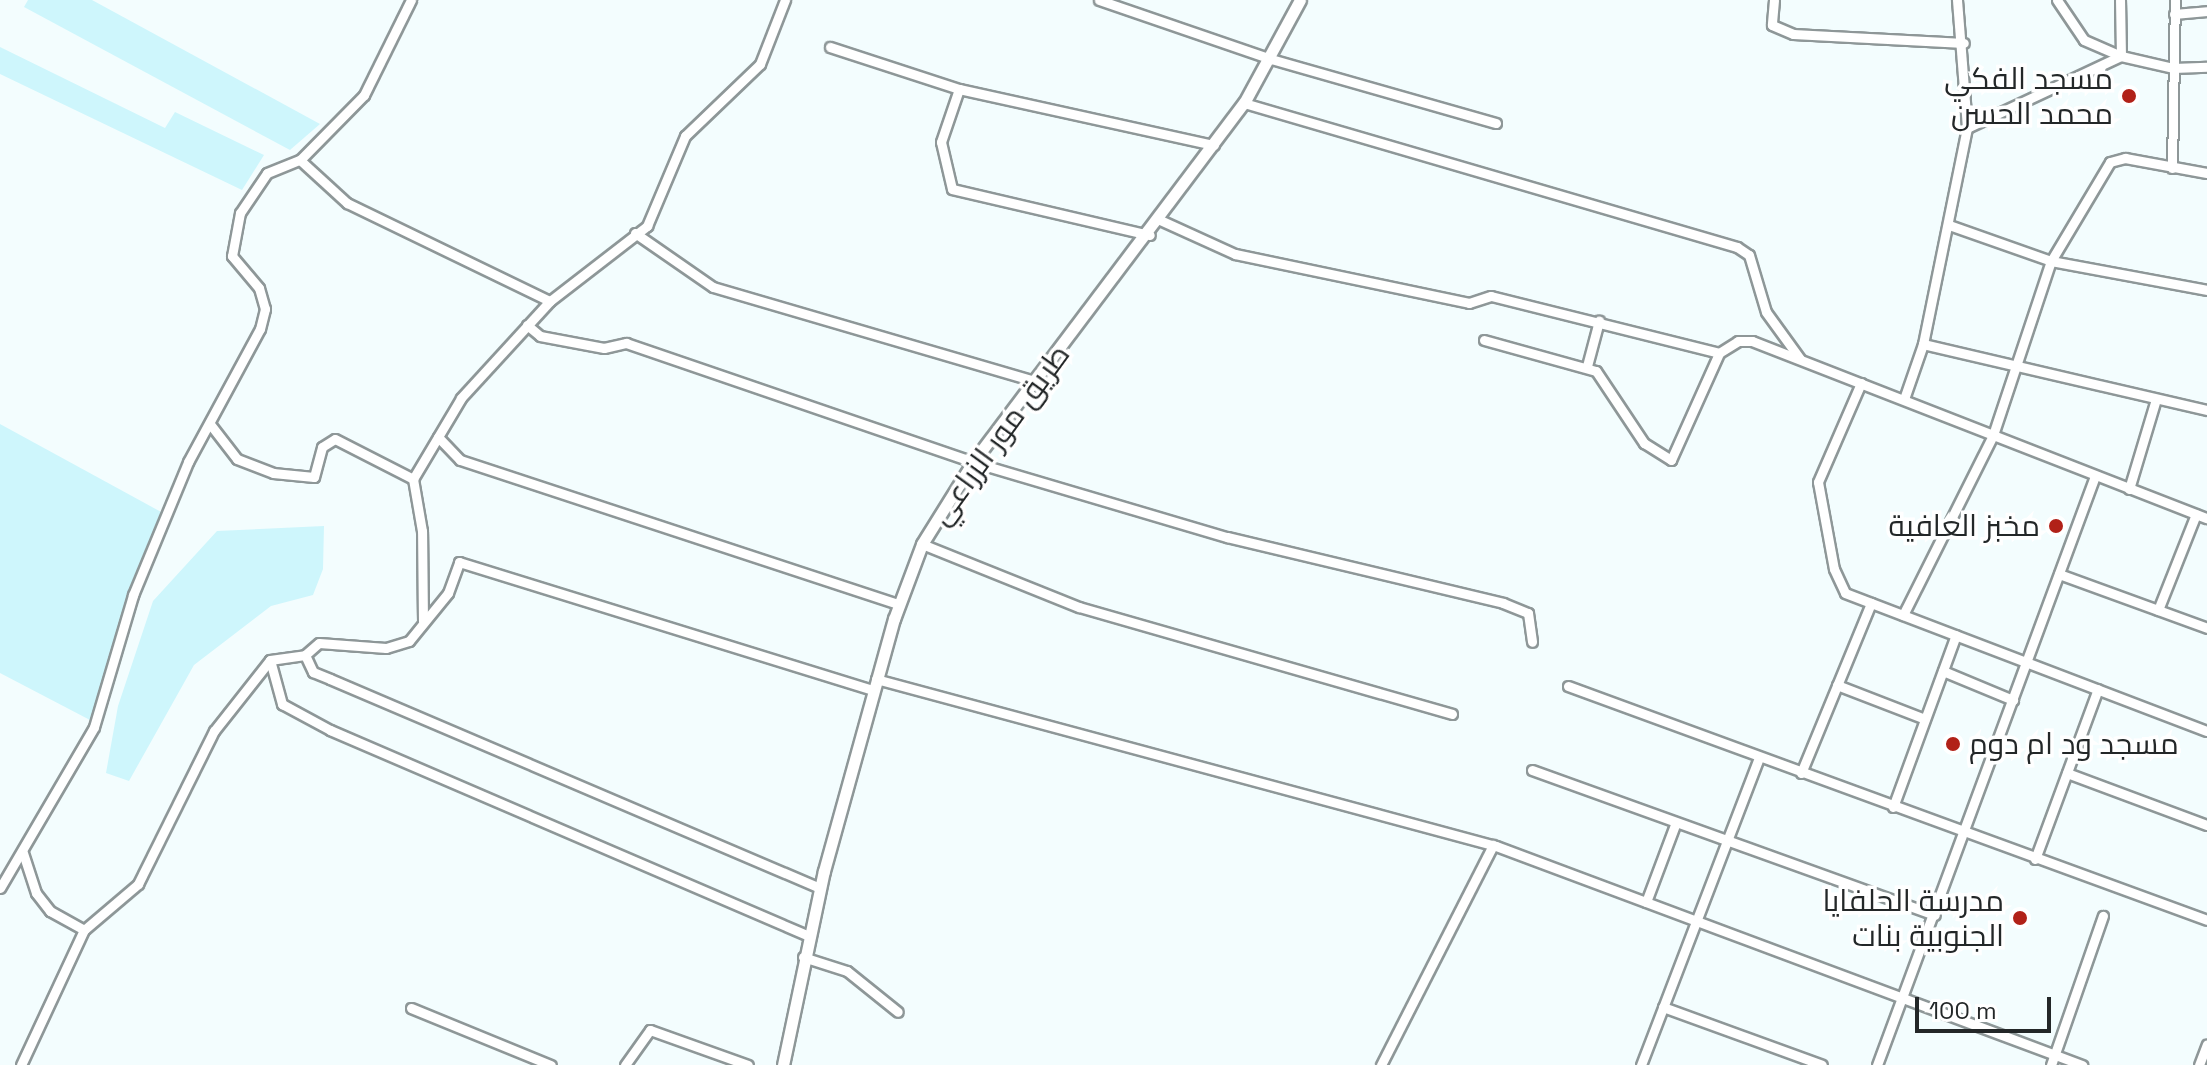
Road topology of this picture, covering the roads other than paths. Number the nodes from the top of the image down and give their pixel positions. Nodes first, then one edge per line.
1 (411, 0) edge
2 (785, 0) edge
3 (1099, 0) edge
4 (1300, 0) edge
5 (1774, 0) edge
6 (1957, 0) edge
7 (2057, 0) edge
8 (2120, 0) edge
9 (2175, 0) edge
10 (2207, 11) edge
11 (2174, 14) junction
12 (1964, 43) junction
13 (830, 47) dead end
14 (2121, 56) junction
15 (1271, 59) junction
16 (2207, 67) edge
17 (2173, 68) junction
18 (959, 89) junction
19 (1244, 103) junction
20 (1496, 123) dead end
21 (1967, 128) junction
22 (1214, 145) junction
23 (300, 160) junction
24 (2172, 168) junction
25 (2207, 173) edge
26 (1160, 220) junction
27 (1949, 225) junction
28 (635, 233) junction
29 (1150, 235) junction
30 (2051, 261) junction
31 (2207, 290) edge
32 (550, 301) junction
33 (1599, 321) junction
34 (527, 325) junction
35 (1484, 340) dead end
36 (1923, 344) junction
37 (1719, 353) junction
38 (1800, 359) junction
39 (1587, 366) junction
40 (2018, 368) junction
41 (1037, 382) junction
42 (1861, 383) junction
43 (1904, 399) junction
44 (2156, 399) junction
45 (2207, 410) edge
46 (210, 424) junction
47 (1993, 435) junction
48 (438, 437) junction
49 (973, 462) junction
50 (2095, 476) junction
51 (413, 479) junction
52 (2129, 489) junction
53 (2196, 514) junction
54 (2207, 518) edge
55 (922, 544) junction
56 (2059, 574) junction
57 (1871, 603) junction
58 (899, 604) junction
59 (2158, 610) junction
60 (1903, 615) junction
61 (423, 621) junction
62 (2207, 628) edge
63 (1956, 635) junction
64 (1532, 642) dead end
65 (305, 655) junction
66 (270, 660) junction
67 (2027, 662) junction
68 (1943, 671) junction
69 (875, 684) junction
70 (1837, 685) junction
71 (1568, 686) dead end
72 (2098, 689) junction
73 (2013, 700) junction
74 (1452, 714) dead end
75 (1925, 719) junction
76 (2207, 731) edge
77 (1759, 757) junction
78 (1532, 770) dead end
79 (1801, 773) junction
80 (2067, 773) junction
81 (1893, 807) junction
82 (1676, 822) junction
83 (2207, 825) edge
84 (1964, 833) junction
85 (1725, 840) junction
86 (1493, 845) junction
87 (23, 853) junction
88 (2035, 859) junction
89 (0, 888) edge
90 (820, 888) junction
91 (1646, 902) junction
92 (1935, 915) junction
93 (2103, 916) dead end
94 (1695, 920) junction
95 (2207, 920) edge
96 (84, 930) junction
97 (809, 936) junction
98 (803, 957) junction
99 (1904, 998) junction
100 (1663, 1007) junction
101 (411, 1008) dead end
102 (898, 1012) dead end
103 (2207, 1044) edge
104 (2053, 1060) edge
105 (21, 1065) edge
106 (551, 1065) edge
107 (625, 1065) edge
108 (748, 1065) edge
109 (783, 1065) edge
110 (1381, 1065) edge
111 (1641, 1065) edge
112 (1822, 1065) edge
113 (1877, 1065) edge
114 (2082, 1065) edge
115 (2199, 1065) edge

1 - 23 street
2 - 28 street
3 - 15 street
4 - 15 street, طريق مور الزراعي
5 - 12 street
6 - 12 street
7 - 14 street
8 - 14 street
9 - 11 street
10 - 11 street
11 - 17 street
12 - 21 street
13 - 18 street
14 - 17 street
14 - 21 street
15 - 19 street, طريق مور الزراعي
15 - 20 street
16 - 17 street
17 - 24 street
18 - 22 street
18 - 29 street
19 - 22 street, طريق مور الزراعي
19 - 38 street
21 - 27 street
22 - 26 street, طريق مور الزراعي
23 - 32 street
23 - 46 street
24 - 25 street
24 - 30 street
26 - 29 street, طريق مور الزراعي
26 - 33 street
27 - 30 street
27 - 36 street
28 - 32 street
28 - 41 street
29 - 41 street, طريق مور الزراعي
30 - 31 street
30 - 40 street
32 - 34 street
33 - 37 street
33 - 39 street
34 - 48 street
34 - 49 street
35 - 39 street
36 - 40 street
36 - 43 street
37 - 38 street
37 - 39 street
38 - 42 street
40 - 44 street
40 - 47 street
41 - 49 street, طريق مور الزراعي
42 - 43 street
42 - 57 street
43 - 47 street
44 - 45 street
44 - 52 street
46 - 51 street
46 - 87 street
47 - 50 street
47 - 60 street
48 - 51 street
48 - 58 street
49 - 55 street, طريق مور الزراعي
49 - 64 street
50 - 52 street
50 - 56 street
51 - 61 street
52 - 53 street
53 - 54 street
53 - 59 street
55 - 58 street, طريق مور الزراعي
55 - 74 street
56 - 59 street
56 - 67 street
57 - 60 street
57 - 70 street
58 - 69 street, طريق مور الزراعي
59 - 62 street
60 - 63 street
61 - 65 street
61 - 69 street
63 - 67 street
63 - 68 street
65 - 66 street
65 - 90 street
66 - 96 street
66 - 97 street
67 - 72 street
67 - 73 street
68 - 73 street
68 - 75 street
69 - 86 street
69 - 90 street, طريق مور الزراعي
70 - 75 street
70 - 79 street
71 - 77 street
72 - 76 street
72 - 80 street
73 - 84 street
75 - 81 street
77 - 79 street
77 - 85 street
78 - 82 street
79 - 81 street
80 - 83 street
80 - 88 street
81 - 84 street
82 - 85 street
82 - 91 street
84 - 88 street
84 - 92 street
85 - 92 street
85 - 94 street
86 - 91 street
86 - 110 street
87 - 89 street
87 - 96 street
88 - 95 street
90 - 97 street, طريق مور الزراعي
91 - 94 street
92 - 99 street
93 - 104 street
94 - 99 street
94 - 100 street
96 - 105 street
97 - 98 street, طريق مور الزراعي
98 - 102 street
98 - 109 street, طريق مور الزراعي
99 - 104 street
99 - 113 street
100 - 111 street
100 - 112 street
101 - 106 street
103 - 115 street
104 - 114 street
107 - 108 street

